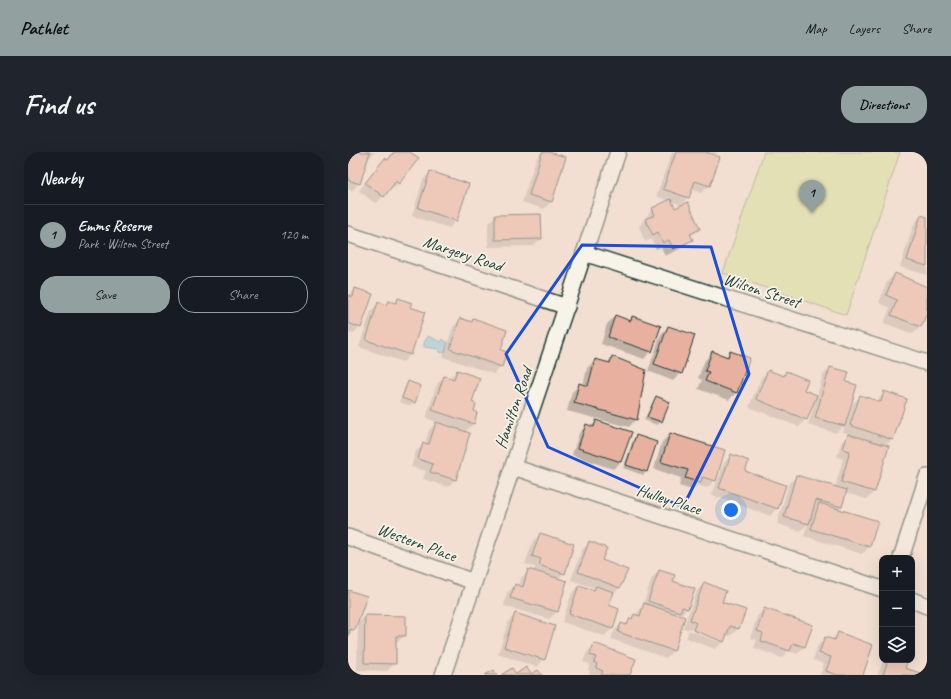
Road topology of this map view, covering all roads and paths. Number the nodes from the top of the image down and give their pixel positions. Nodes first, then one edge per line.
1 (618, 152) edge
2 (348, 234) edge
3 (584, 254) junction
4 (567, 307) junction
5 (927, 363) edge
6 (513, 467) junction
7 (927, 477) edge
8 (348, 537) edge
9 (902, 555) edge
10 (474, 582) junction
11 (879, 588) edge
12 (915, 601) edge
13 (927, 606) edge
14 (443, 675) edge

1 - 3 street, Hamilton Road
2 - 4 street, Margery Road
3 - 4 street, Hamilton Road
3 - 5 street, Wilson Street
4 - 6 street, Hamilton Road
6 - 10 street, Hamilton Road
6 - 11 street, Hulley Place
7 - 9 street
8 - 10 street, Western Place
10 - 14 street, Hamilton Road
12 - 13 street

